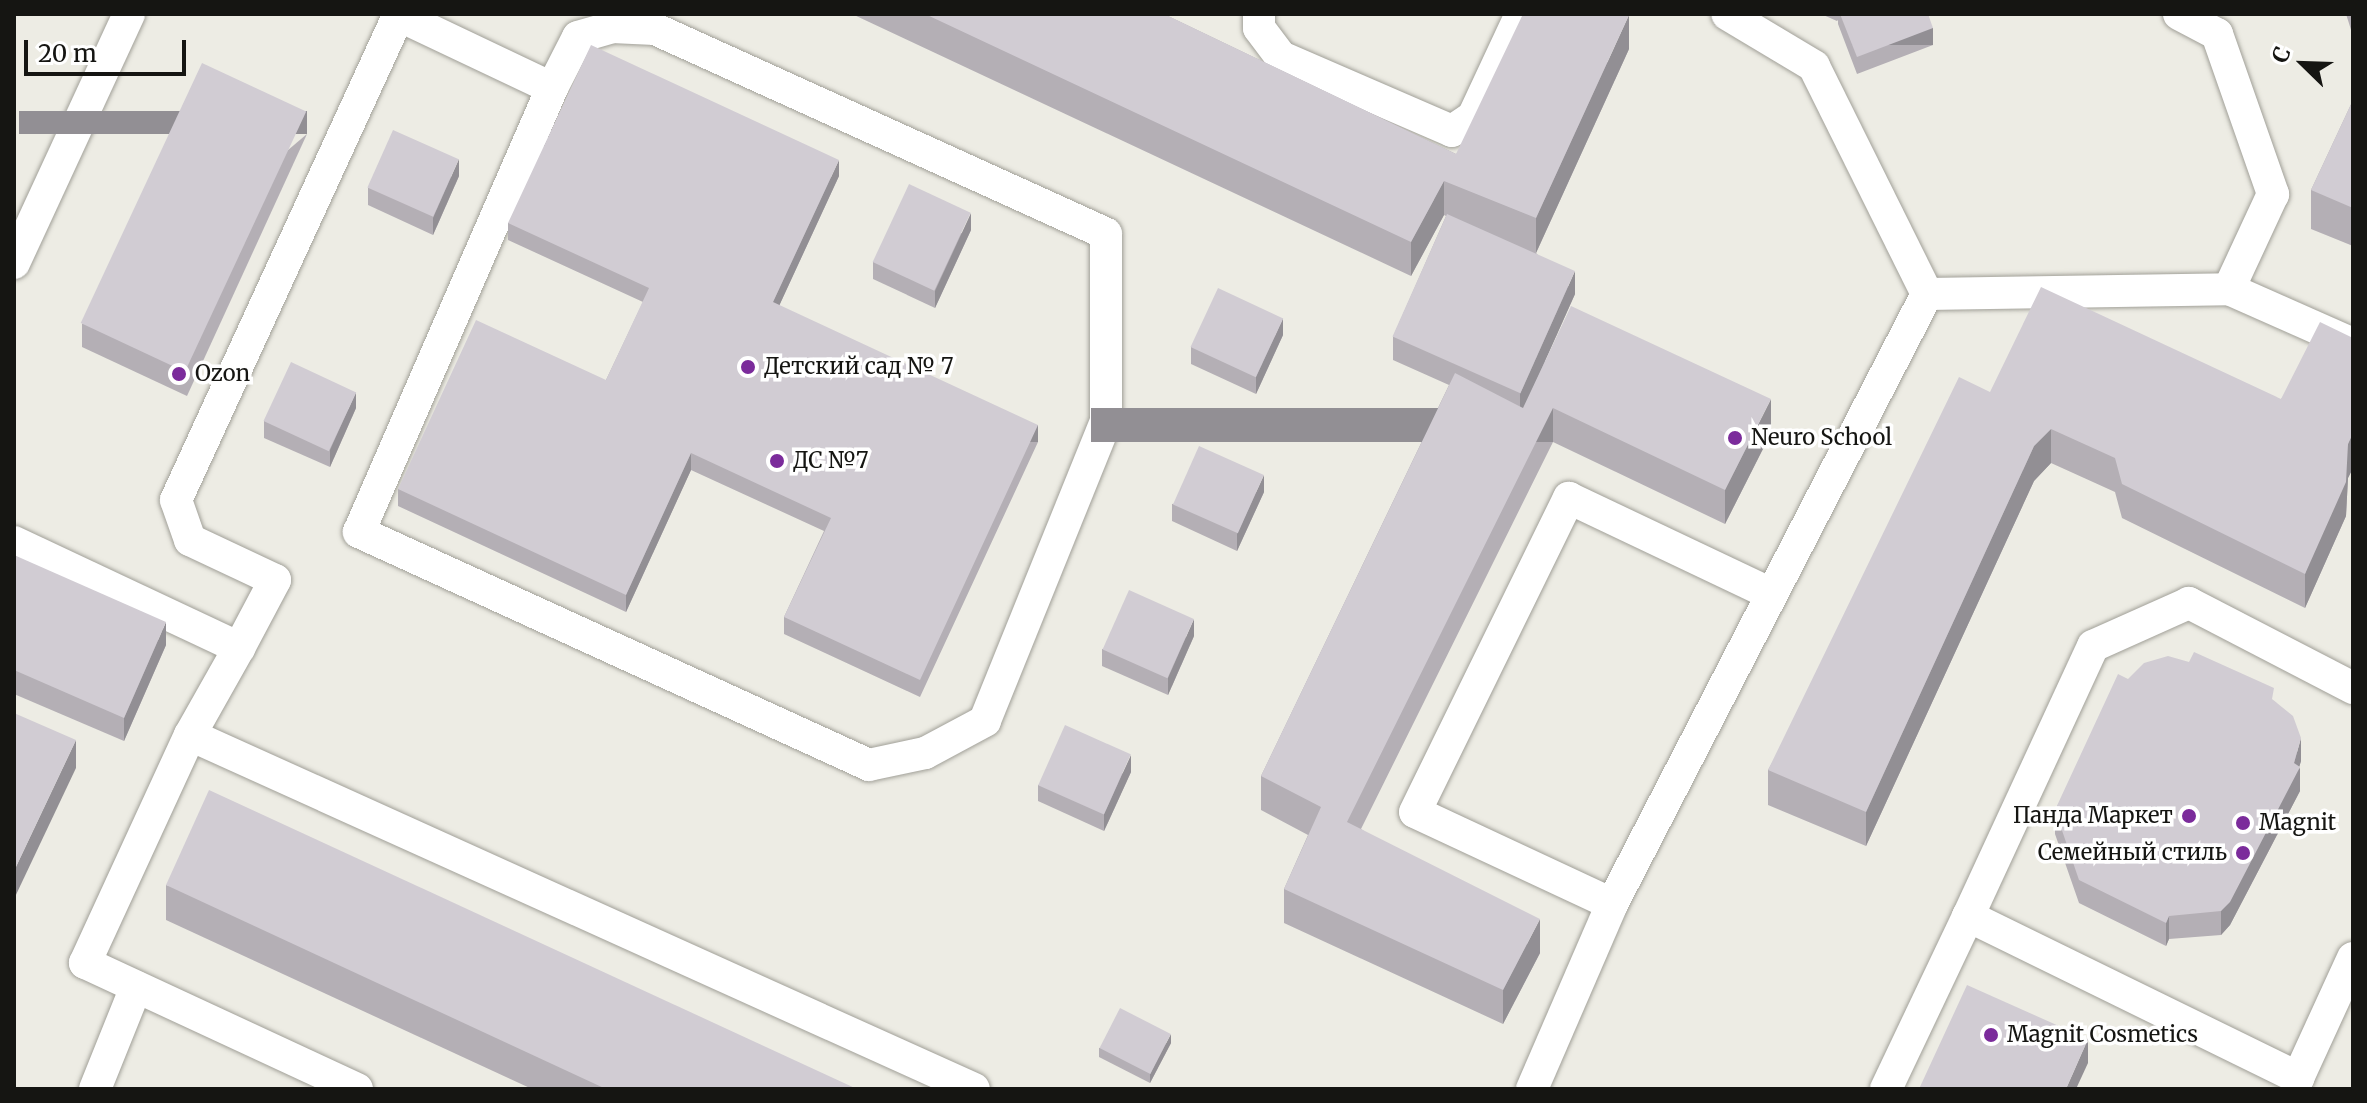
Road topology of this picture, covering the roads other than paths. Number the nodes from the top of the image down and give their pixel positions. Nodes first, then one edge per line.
1 (129, 14) edge
2 (1259, 14) edge
3 (1521, 14) edge
4 (1727, 14) edge
5 (2179, 14) edge
6 (399, 15) edge
7 (552, 88) junction
8 (14, 263) edge
9 (2229, 289) junction
10 (1927, 294) junction
11 (2353, 344) edge
12 (14, 542) edge
13 (1767, 592) junction
14 (239, 648) junction
15 (2353, 688) edge
16 (190, 735) junction
17 (1612, 904) junction
18 (1968, 916) junction
19 (2353, 958) edge
20 (136, 987) junction
21 (95, 1089) edge
22 (357, 1089) edge
23 (974, 1089) edge
24 (1532, 1089) edge
25 (1886, 1089) edge

1 - 8 lane
2 - 3 lane
4 - 10 lane
5 - 9 lane
6 - 7 lane
6 - 14 lane
7 - 7 lane
9 - 10 lane
9 - 11 lane
10 - 13 lane
12 - 14 lane
13 - 17 lane
13 - 17 lane
14 - 16 lane
15 - 18 lane
16 - 20 lane
16 - 23 lane
17 - 24 lane
18 - 19 lane
18 - 25 lane
20 - 21 lane
20 - 22 lane

